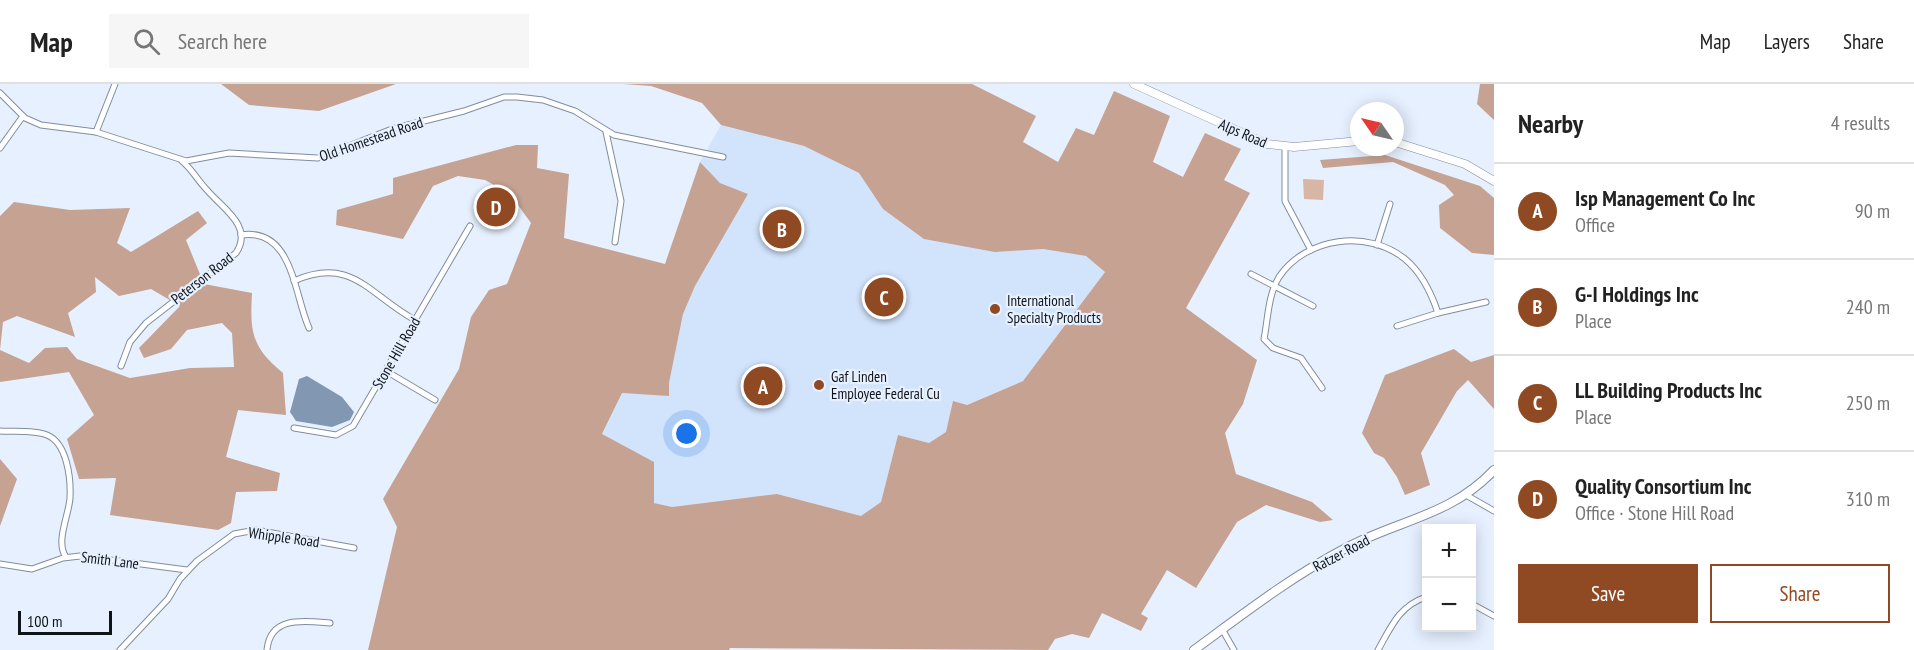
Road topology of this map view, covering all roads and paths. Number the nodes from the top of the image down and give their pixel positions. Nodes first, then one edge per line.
1 (115, 84) edge
2 (1138, 85) edge
3 (0, 93) edge
4 (22, 116) junction
5 (96, 132) junction
6 (606, 132) junction
7 (1350, 142) edge
8 (1404, 145) edge
9 (1285, 147) junction
10 (0, 148) edge
11 (723, 156) dead end
12 (181, 160) junction
13 (1494, 181) edge
14 (1390, 204) dead end
15 (470, 226) dead end
16 (241, 236) junction
17 (615, 242) dead end
18 (1377, 245) junction
19 (1311, 250) junction
20 (1251, 274) dead end
21 (294, 281) junction
22 (1274, 286) junction
23 (1486, 302) dead end
24 (1313, 306) dead end
25 (1438, 312) junction
26 (415, 320) junction
27 (1397, 326) dead end
28 (309, 328) dead end
29 (121, 366) dead end
30 (386, 371) junction
31 (1322, 388) dead end
32 (435, 400) dead end
33 (294, 428) dead end
34 (0, 431) edge
35 (1494, 470) edge
36 (1466, 495) junction
37 (1494, 511) edge
38 (354, 548) dead end
39 (66, 557) junction
40 (0, 564) edge
41 (188, 570) junction
42 (1422, 599) edge
43 (1476, 606) edge
44 (1494, 616) edge
45 (330, 623) dead end
46 (1222, 629) junction
47 (120, 650) edge
48 (267, 650) edge
49 (1194, 650) edge
50 (1234, 650) edge
51 (1378, 650) edge

1 - 5 street
2 - 9 main road, Alps Road
3 - 4 street
4 - 5 street, Old Homestead Road
4 - 10 street
5 - 12 street, Old Homestead Road
6 - 11 street, Old Homestead Road
6 - 12 street, Old Homestead Road
6 - 17 street
7 - 9 main road, Alps Road
8 - 13 main road
9 - 19 street
12 - 16 street, Peterson Road
14 - 18 street
15 - 26 street, Stone Hill Road
16 - 21 street
16 - 29 street, Peterson Road
18 - 19 street
18 - 25 street
19 - 22 street
20 - 22 street
21 - 26 street
21 - 28 street
22 - 24 street
22 - 31 street
23 - 25 street
25 - 27 street
26 - 30 street, Stone Hill Road
30 - 32 street
30 - 33 street, Stone Hill Road
34 - 39 street
35 - 36 main road, Ratzer Road
36 - 37 street
36 - 46 main road, Ratzer Road
38 - 41 street, Whipple Road
39 - 40 street, Smith Lane
39 - 41 street, Smith Lane
41 - 47 street, Whipple Road
42 - 51 street
43 - 44 street
45 - 48 street
46 - 49 main road, Ratzer Road
46 - 50 street

